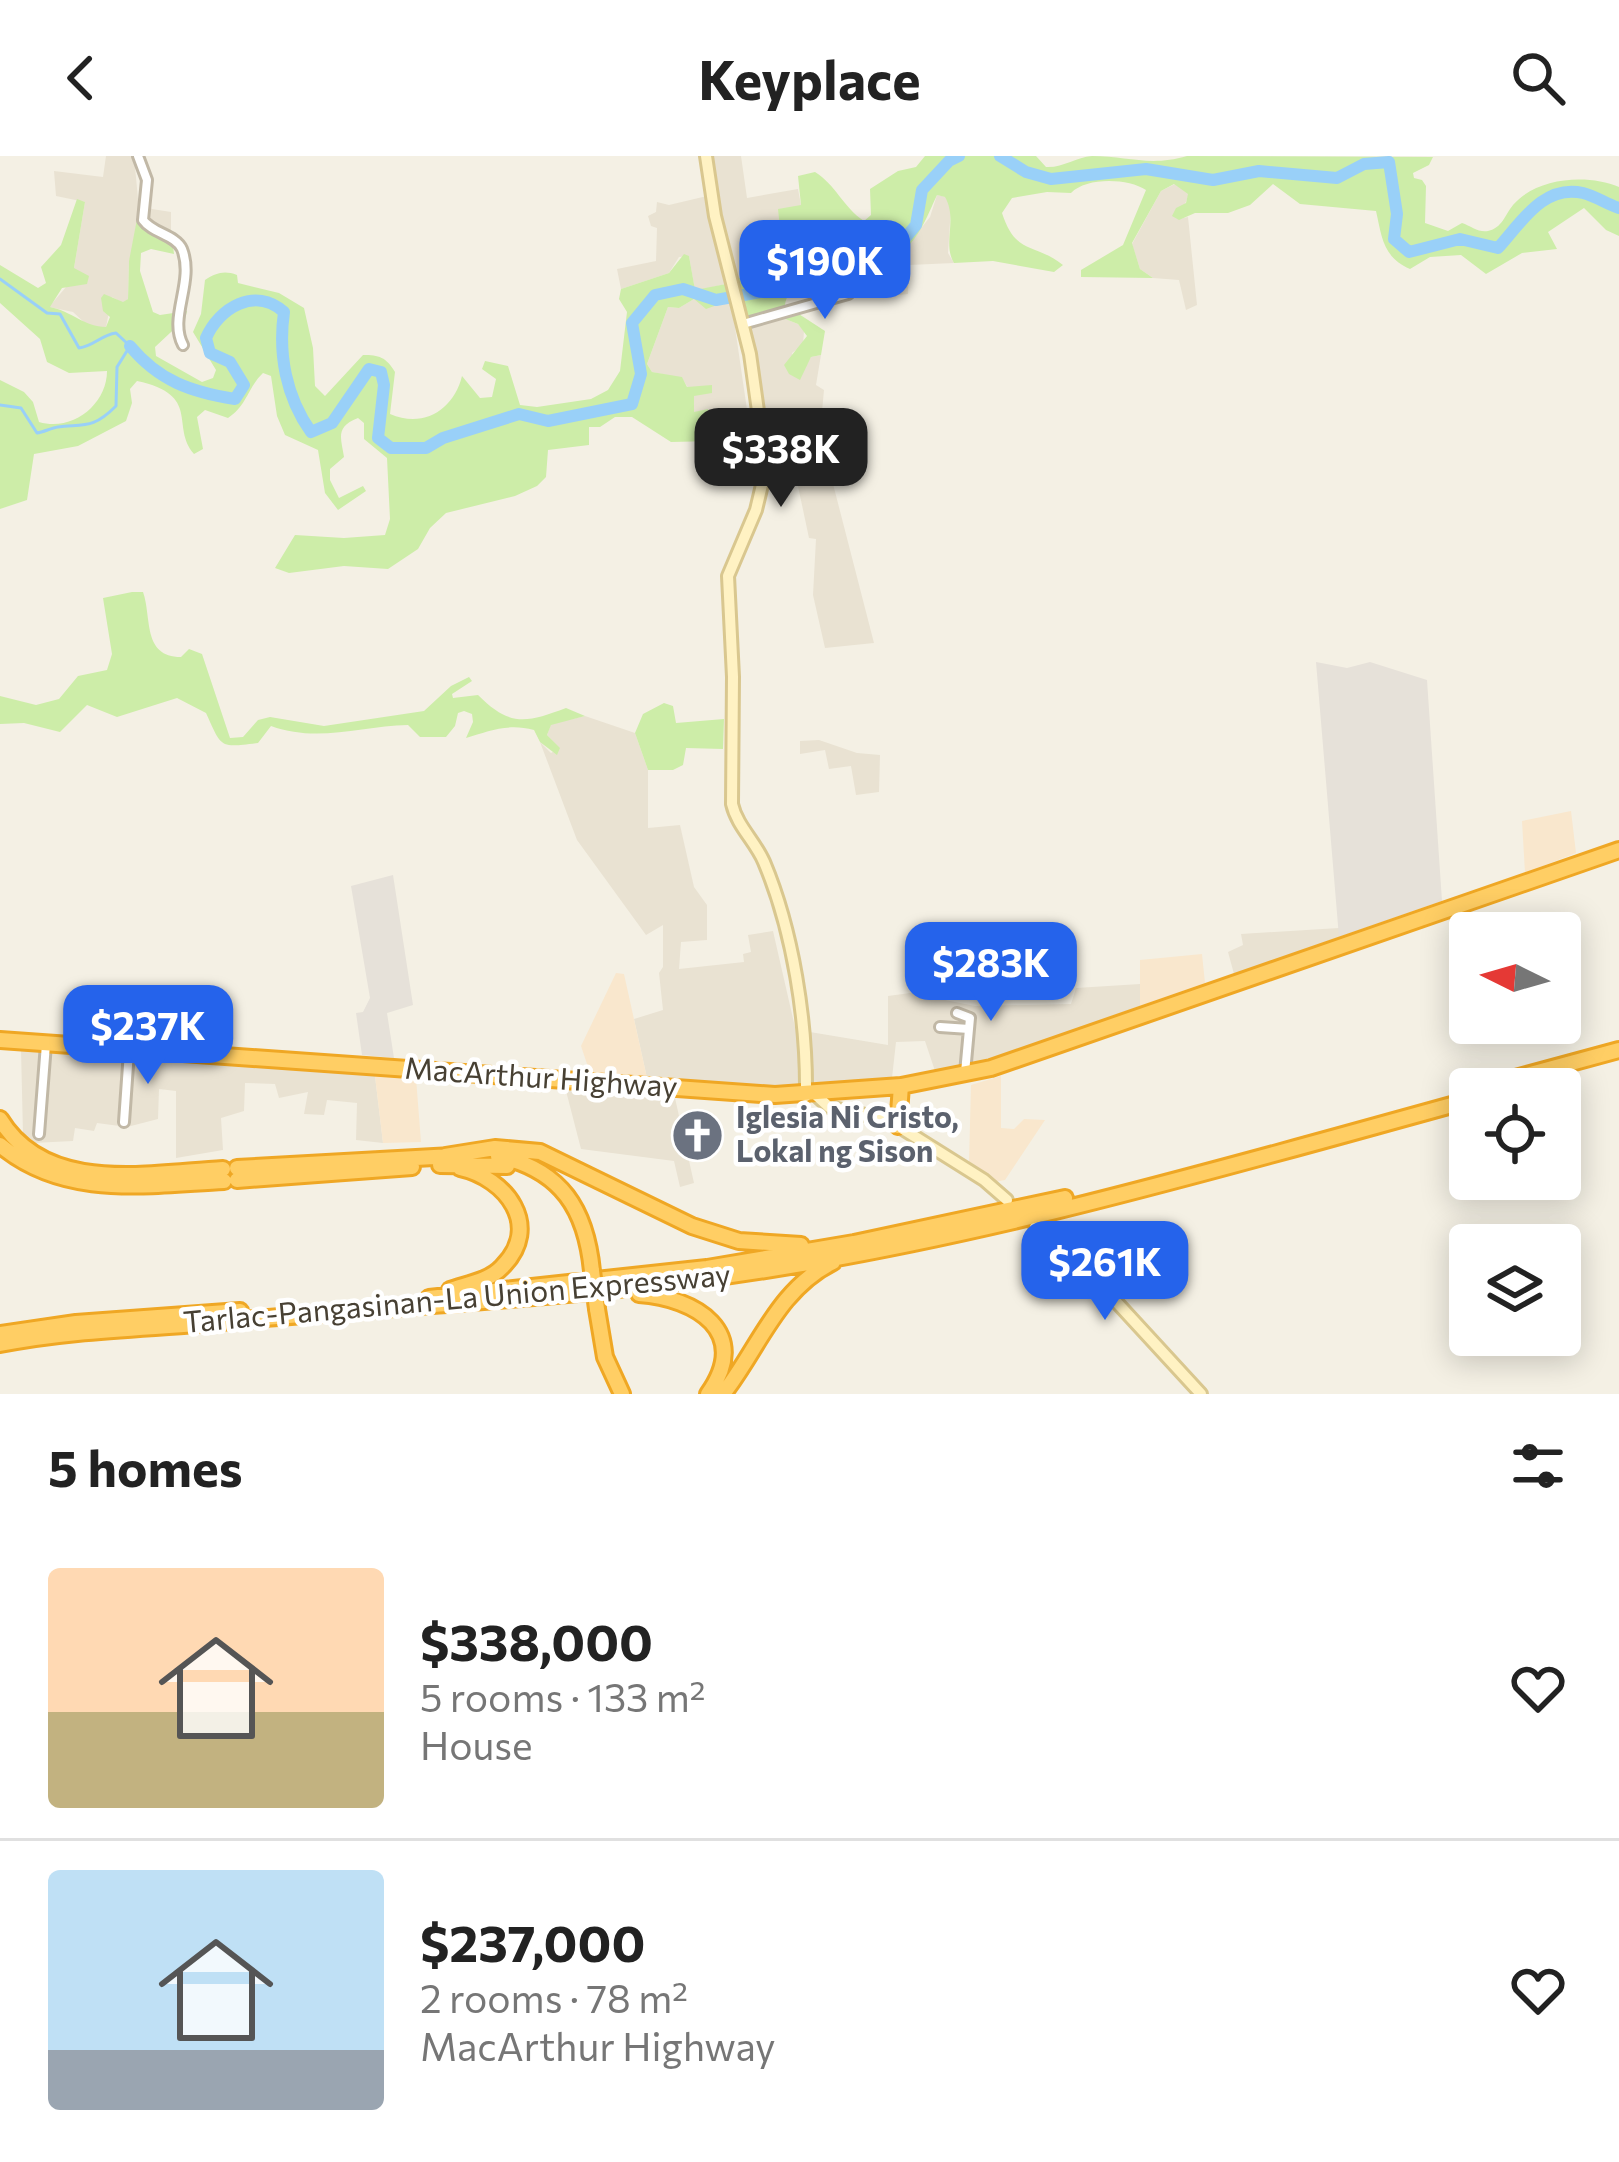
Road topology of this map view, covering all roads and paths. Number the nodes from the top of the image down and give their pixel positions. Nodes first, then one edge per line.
1 (138, 156) edge
2 (706, 156) edge
3 (864, 272) dead end
4 (742, 325) junction
5 (182, 345) dead end
6 (1619, 850) edge
7 (957, 1013) dead end
8 (940, 1027) dead end
9 (969, 1029) junction
10 (0, 1040) edge
11 (46, 1044) junction
12 (130, 1050) junction
13 (1619, 1050) edge
14 (1619, 1059) edge
15 (1553, 1068) edge
16 (1581, 1069) edge
17 (965, 1075) junction
18 (901, 1086) junction
19 (811, 1095) junction
20 (1449, 1096) edge
21 (1449, 1106) edge
22 (0, 1118) edge
23 (124, 1122) dead end
24 (898, 1126) junction
25 (39, 1135) dead end
26 (0, 1145) edge
27 (445, 1160) junction
28 (230, 1175) junction
29 (1007, 1200) dead end
30 (1035, 1227) dead end
31 (853, 1249) junction
32 (592, 1293) junction
33 (422, 1299) junction
34 (0, 1334) edge
35 (0, 1344) edge
36 (617, 1394) edge
37 (708, 1394) edge
38 (723, 1394) edge
39 (1201, 1394) edge

1 - 5 street
2 - 4 street
3 - 4 street
4 - 19 street
6 - 17 highway, MacArthur Highway
7 - 9 street
8 - 9 street
9 - 17 street
10 - 11 highway, MacArthur Highway
11 - 12 highway, MacArthur Highway
11 - 25 street
12 - 19 highway, MacArthur Highway
12 - 23 street
13 - 15 highway, Tarlac-Pangasinan-La Union Expressway
14 - 16 highway
17 - 18 highway, MacArthur Highway
18 - 19 highway, MacArthur Highway
18 - 24 highway
19 - 24 street
20 - 31 highway, Tarlac-Pangasinan-La Union Expressway
21 - 31 highway, Tarlac-Pangasinan-La Union Expressway
22 - 28 highway
24 - 29 street
26 - 28 highway
27 - 28 highway
27 - 31 highway
27 - 33 highway
27 - 36 highway, bridge
30 - 39 street
31 - 32 highway, Tarlac-Pangasinan-La Union Expressway
31 - 33 highway, Tarlac-Pangasinan-La Union Expressway
31 - 38 highway
32 - 35 highway, Tarlac-Pangasinan-La Union Expressway
32 - 37 highway
33 - 34 highway, Tarlac-Pangasinan-La Union Expressway

